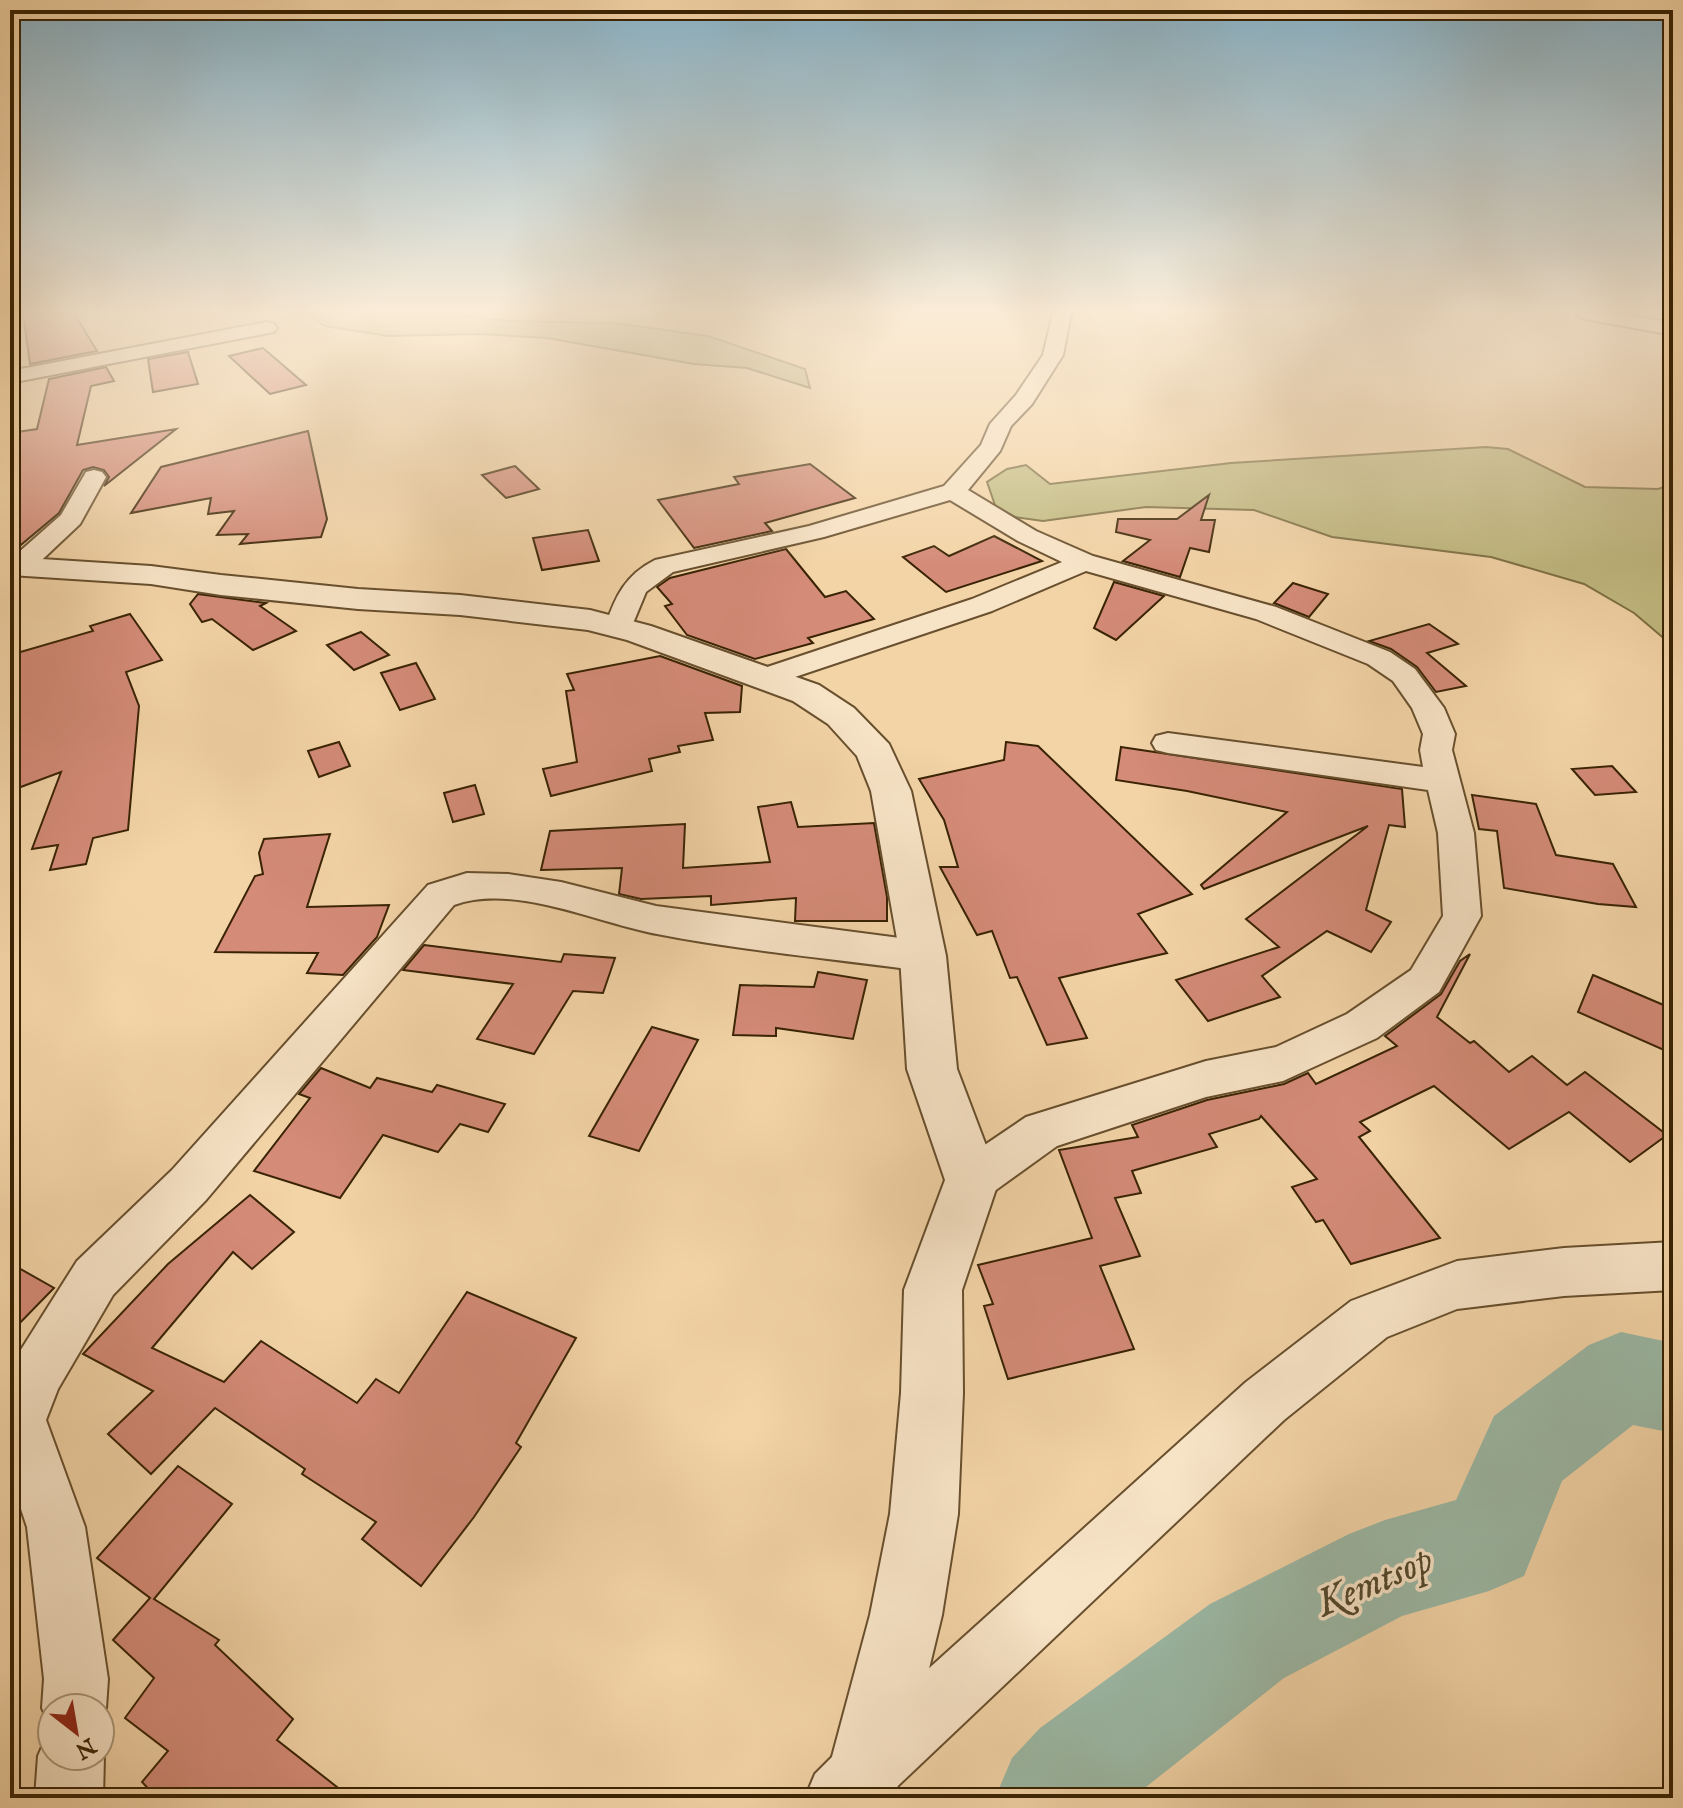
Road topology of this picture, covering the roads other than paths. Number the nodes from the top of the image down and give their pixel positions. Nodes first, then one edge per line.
1 (1025, 397) edge
2 (94, 477) dead end
3 (953, 491) junction
4 (1084, 562) junction
5 (14, 566) edge
6 (619, 627) junction
7 (766, 677) junction
8 (1168, 743) dead end
9 (1444, 781) junction
10 (923, 956) junction
11 (972, 1180) junction
12 (1673, 1266) edge
13 (23, 1365) edge
14 (75, 1692) edge
15 (70, 1772) edge
16 (853, 1783) edge
17 (69, 1798) edge

1 - 3 street
2 - 5 street
3 - 4 street
3 - 6 street
4 - 7 street
4 - 9 street
5 - 6 street
6 - 7 street
7 - 10 street
8 - 9 street
9 - 11 street
10 - 11 street
10 - 13 street
11 - 16 street
12 - 16 street
13 - 14 street
15 - 17 street

